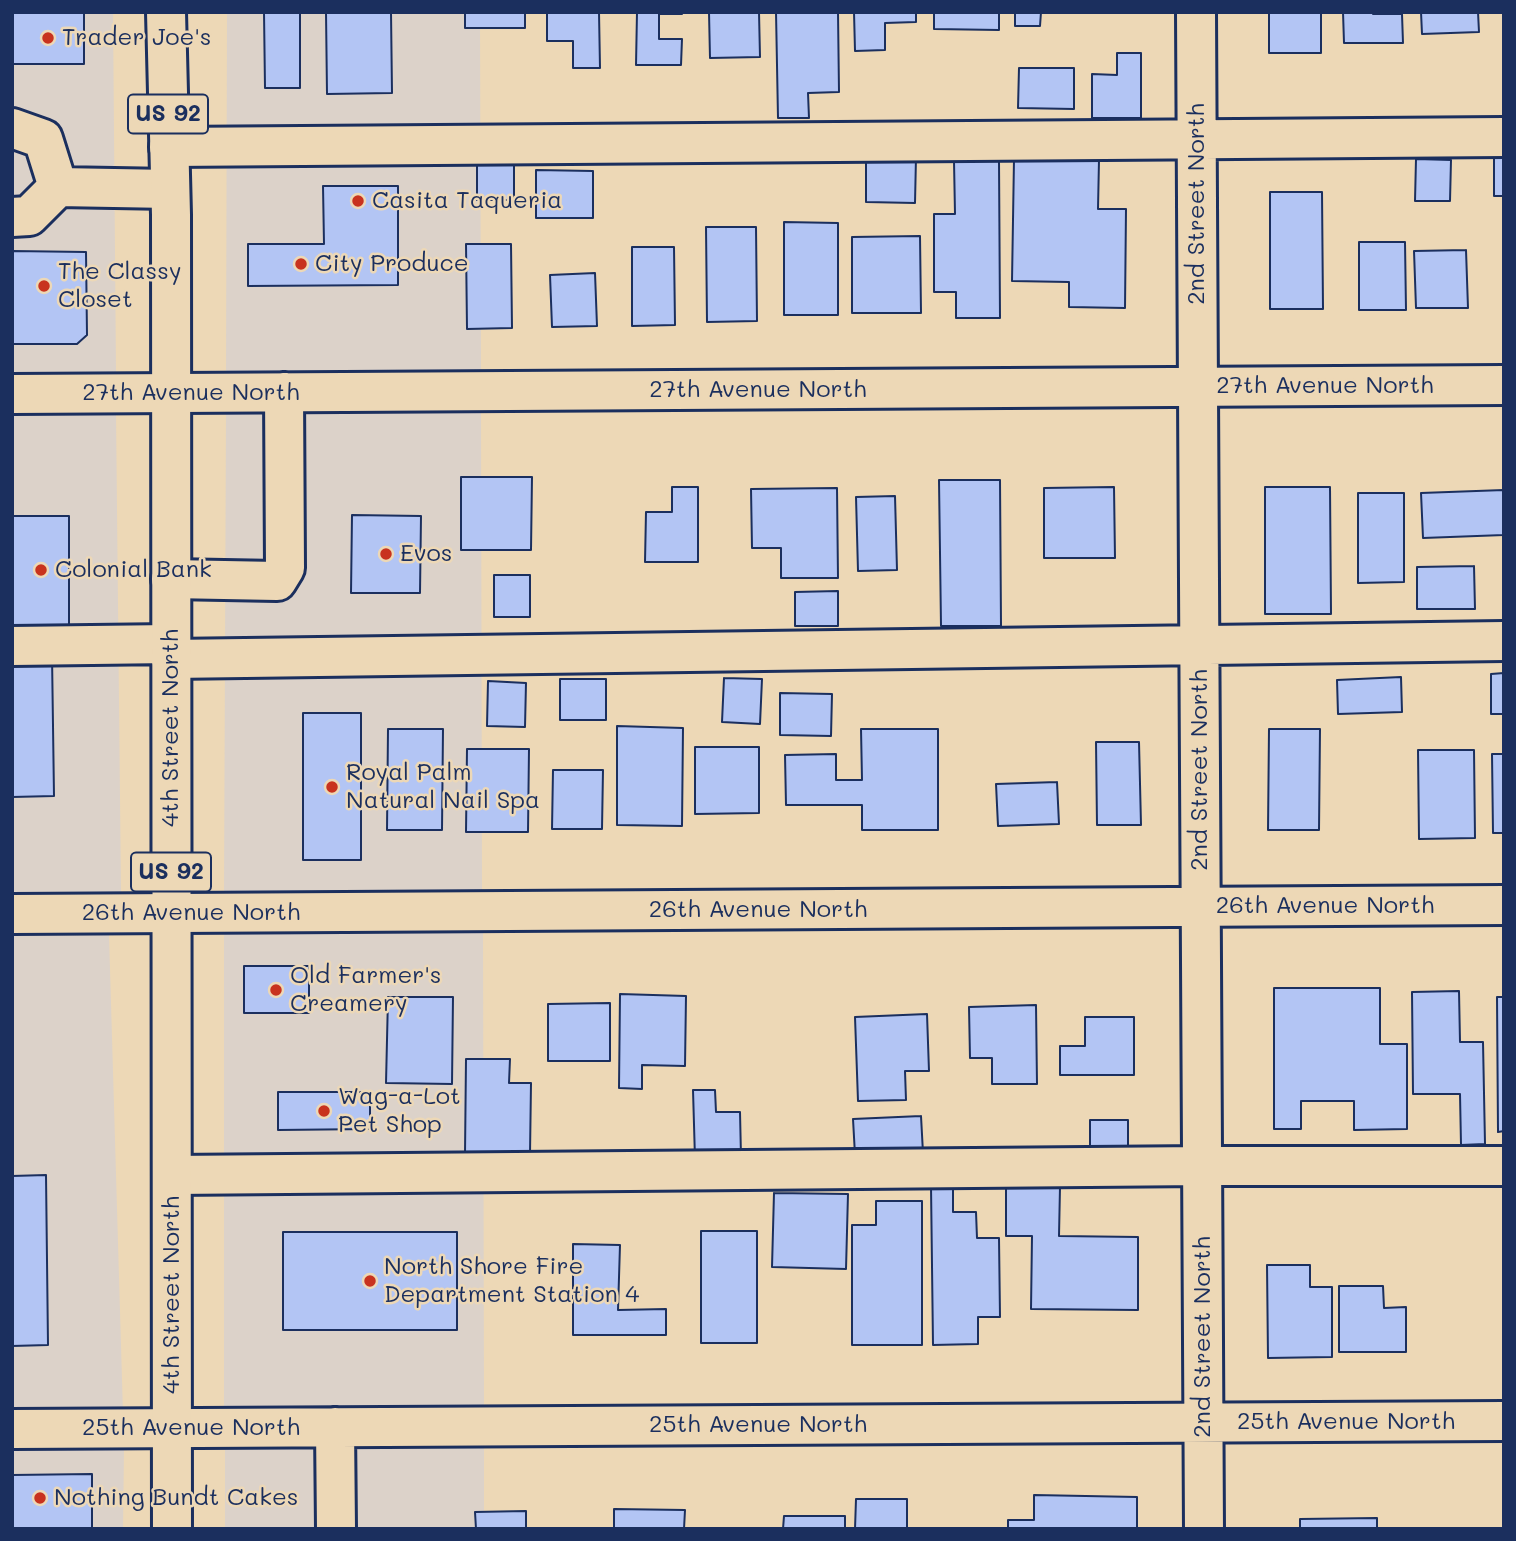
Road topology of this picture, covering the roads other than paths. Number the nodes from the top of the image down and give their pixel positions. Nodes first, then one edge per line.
1 (166, 12) edge
2 (1196, 12) edge
3 (12, 128) edge
4 (1504, 138) edge
5 (1197, 140) junction
6 (169, 147) junction
7 (58, 187) junction
8 (170, 189) junction
9 (12, 216) edge
10 (1504, 385) edge
11 (1198, 387) junction
12 (284, 392) junction
13 (171, 393) junction
14 (12, 394) edge
15 (171, 579) junction
16 (1504, 641) edge
17 (12, 646) edge
18 (1200, 646) junction
19 (171, 652) junction
20 (1504, 905) edge
21 (1201, 907) junction
22 (172, 913) junction
23 (12, 914) edge
24 (1203, 1166) junction
25 (1504, 1166) edge
26 (172, 1175) junction
27 (1504, 1421) edge
28 (1204, 1423) junction
29 (335, 1427) junction
30 (172, 1428) junction
31 (12, 1429) edge
32 (172, 1529) edge
33 (336, 1529) edge
34 (1204, 1529) edge

1 - 6 street, 4th Street North / US 92
2 - 5 street, 2nd Street North
3 - 7 street
4 - 5 street
5 - 6 street
5 - 11 street, 2nd Street North
6 - 8 street, 4th Street North / US 92
7 - 8 street
7 - 9 street
8 - 13 street, 4th Street North / US 92
10 - 11 street, 27th Avenue North
11 - 12 street, 27th Avenue North
11 - 18 street, 2nd Street North
12 - 13 street, 27th Avenue North
12 - 15 street
13 - 14 street, 27th Avenue North
13 - 15 street, 4th Street North / US 92
15 - 19 street, 4th Street North / US 92
16 - 18 street
17 - 19 street
18 - 19 street
18 - 21 street, 2nd Street North
19 - 22 street, 4th Street North / US 92
20 - 21 street, 26th Avenue North
21 - 22 street, 26th Avenue North
21 - 24 street, 2nd Street North
22 - 23 street, 26th Avenue North
22 - 26 street, 4th Street North / US 92
24 - 25 street
24 - 26 street
24 - 28 street, 2nd Street North
26 - 30 street, 4th Street North / US 92
27 - 28 street, 25th Avenue North
28 - 29 street, 25th Avenue North
28 - 34 street, 2nd Street North
29 - 30 street, 25th Avenue North
29 - 33 street
30 - 31 street, 25th Avenue North
30 - 32 street, 4th Street North / US 92

